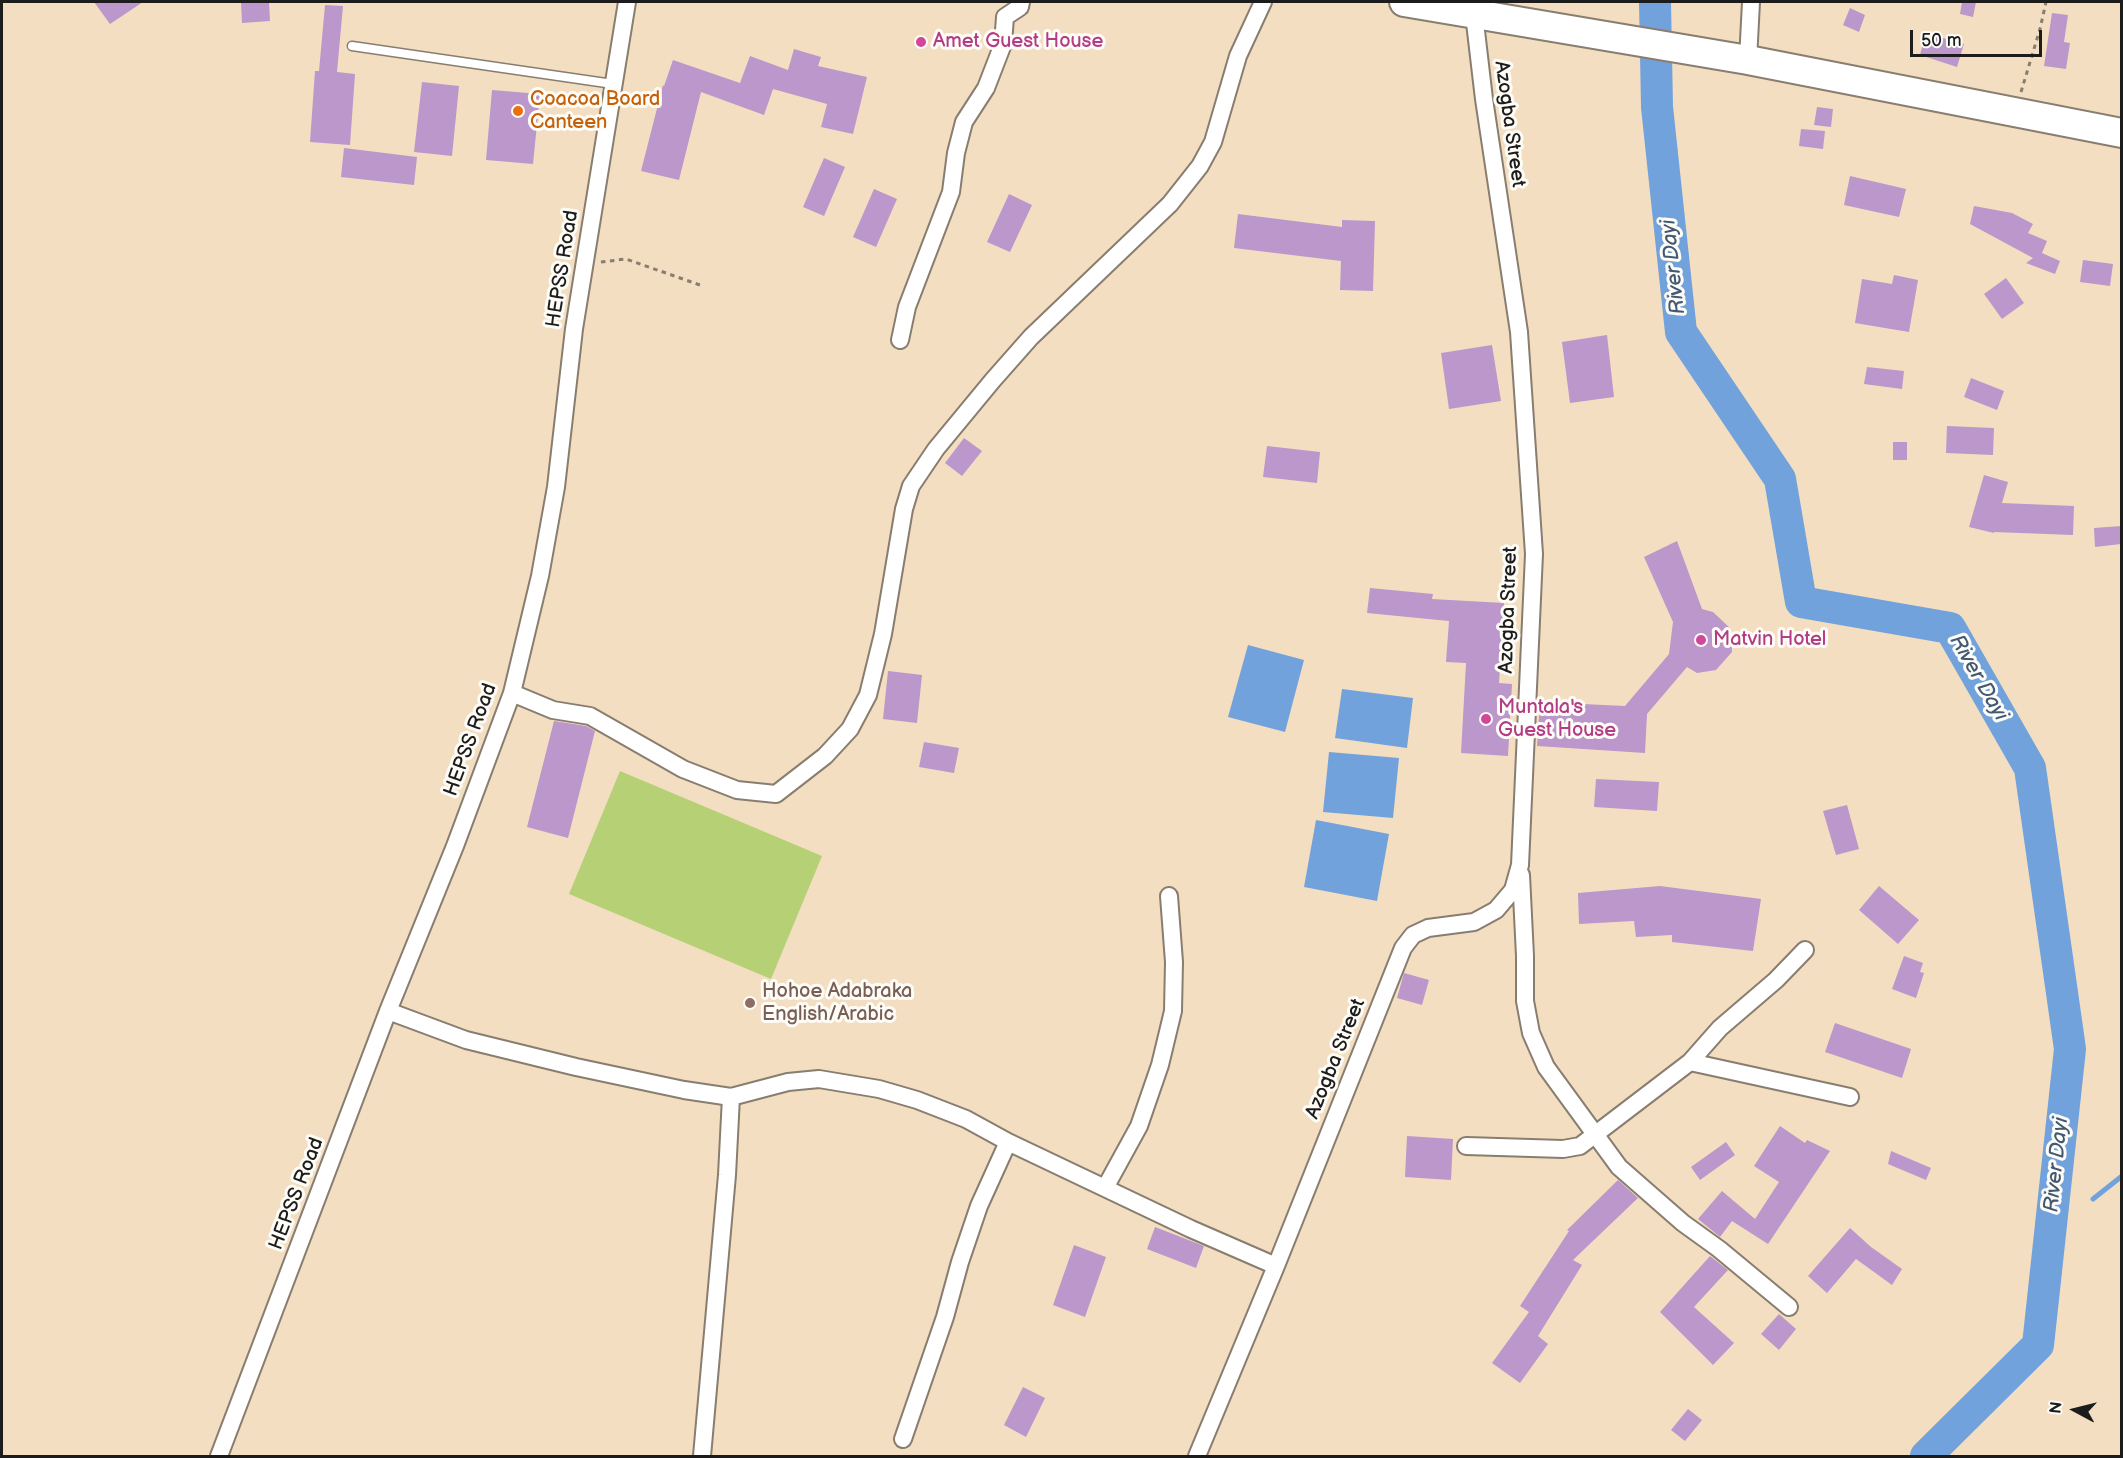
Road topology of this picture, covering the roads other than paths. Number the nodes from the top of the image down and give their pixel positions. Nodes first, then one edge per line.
1 (627, 2) edge
2 (1021, 2) edge
3 (1263, 2) edge
4 (1404, 2) edge
5 (1750, 2) edge
6 (1477, 8) edge
7 (352, 46) dead end
8 (1748, 60) junction
9 (614, 84) junction
10 (2121, 133) edge
11 (900, 340) dead end
12 (512, 693) junction
13 (1520, 865) junction
14 (1169, 896) dead end
15 (1805, 950) dead end
16 (387, 1011) junction
17 (1690, 1062) junction
18 (731, 1097) junction
19 (1850, 1097) dead end
20 (1595, 1135) junction
21 (1008, 1142) junction
22 (1466, 1146) dead end
23 (1105, 1188) junction
24 (1276, 1266) junction
25 (1789, 1307) dead end
26 (903, 1439) dead end
27 (219, 1456) edge
28 (702, 1456) edge
29 (1197, 1456) edge

1 - 9 street, HEPSS Road
2 - 11 street
3 - 12 street
4 - 6 highway
5 - 8 street
6 - 8 highway
6 - 13 street, Azogba Street
7 - 9 lane
8 - 10 highway
9 - 12 street, HEPSS Road
12 - 16 street, HEPSS Road
13 - 20 street
13 - 24 street, Azogba Street
14 - 23 street
15 - 17 street
16 - 18 street
16 - 27 street, HEPSS Road
17 - 19 street
17 - 20 street
18 - 21 street
18 - 28 street
20 - 22 street
20 - 25 street
21 - 23 street
21 - 26 street
23 - 24 street
24 - 29 street, Azogba Street

